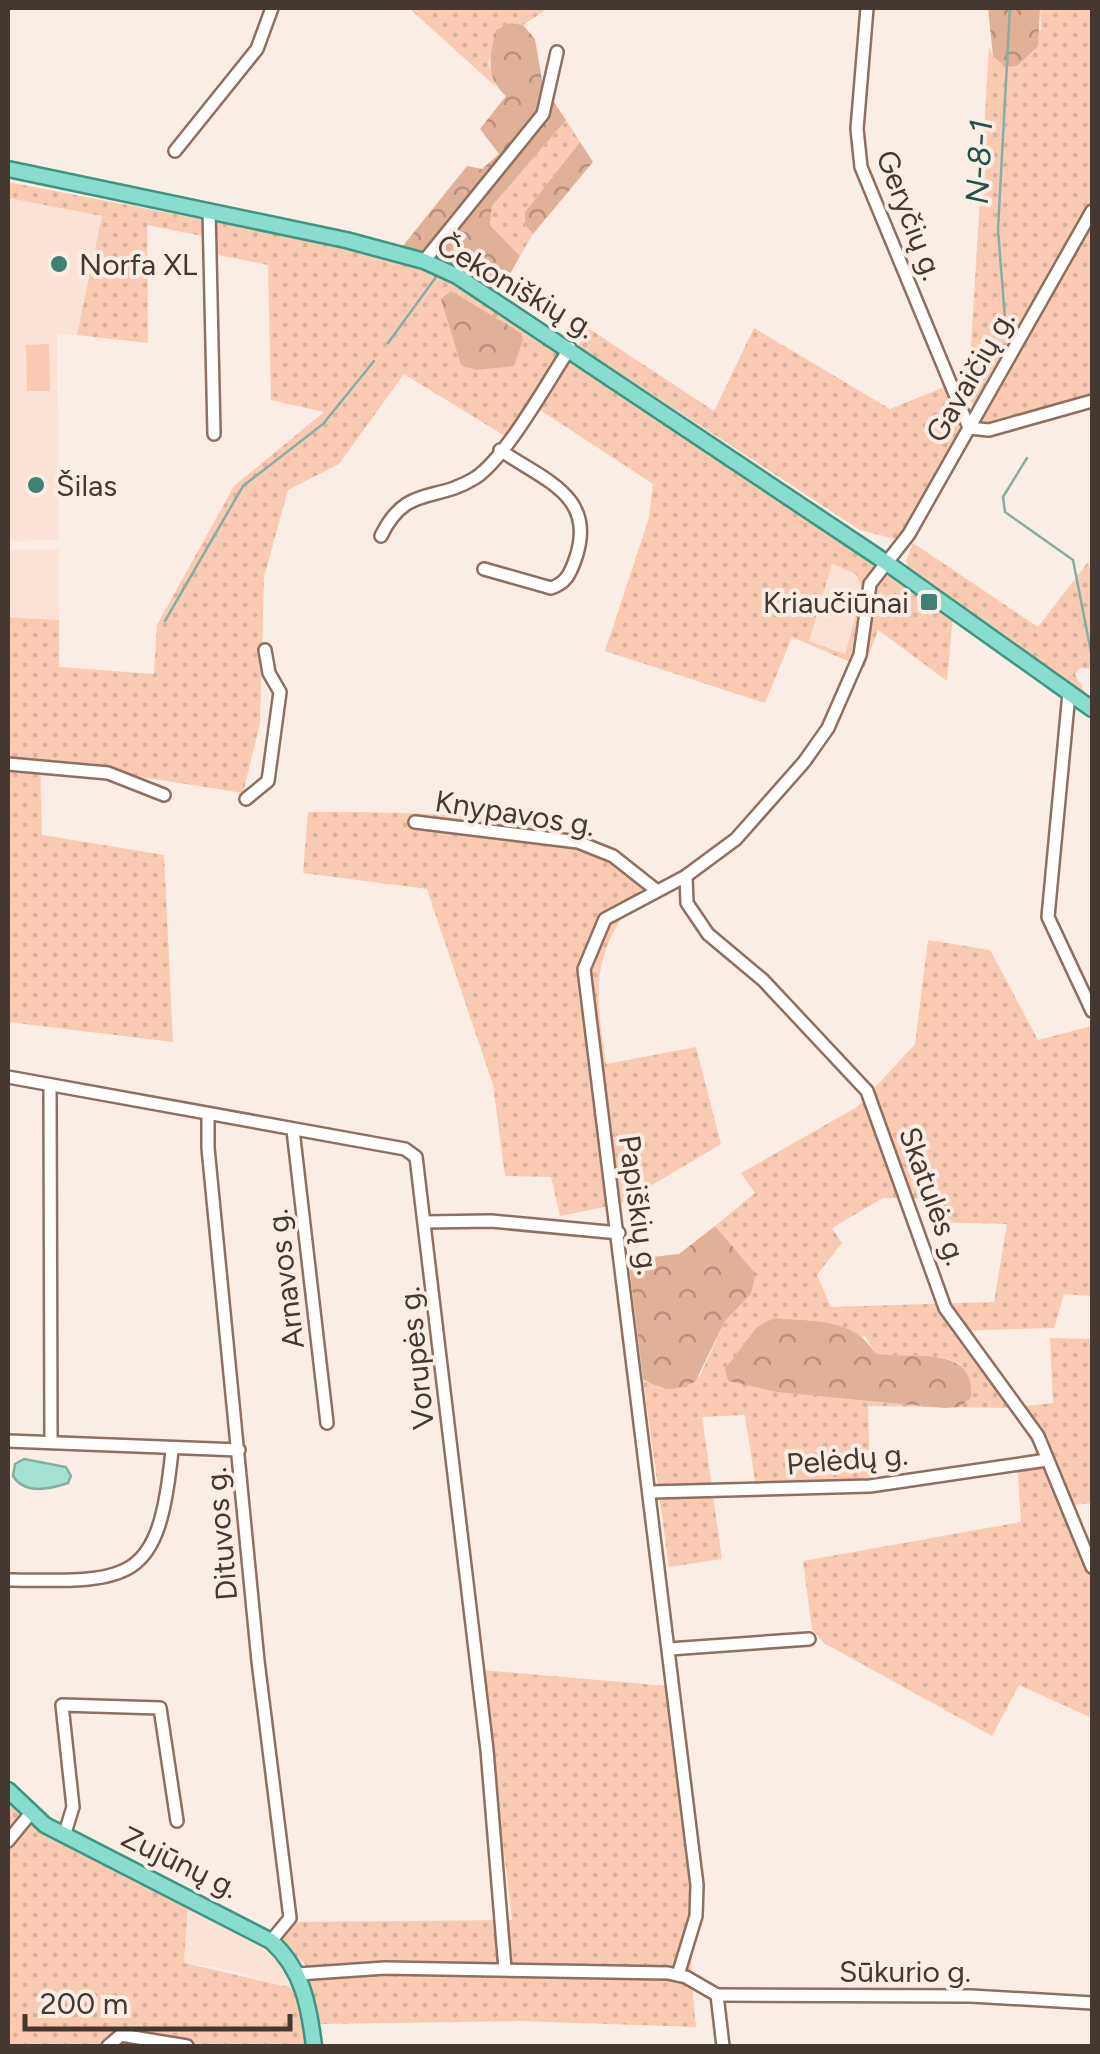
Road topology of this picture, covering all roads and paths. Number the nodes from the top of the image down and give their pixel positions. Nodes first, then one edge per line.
1 (272, 8) edge
2 (866, 8) edge
3 (557, 52) dead end
4 (175, 150) dead end
5 (8, 169) edge
6 (209, 210) junction
7 (1092, 211) edge
8 (424, 261) junction
9 (570, 348) junction
10 (1092, 401) edge
11 (969, 428) junction
12 (214, 434) dead end
13 (500, 450) junction
14 (381, 536) dead end
15 (884, 561) junction
16 (484, 569) dead end
17 (265, 650) dead end
18 (1069, 693) junction
19 (1092, 709) edge
20 (8, 764) edge
21 (164, 795) dead end
22 (246, 799) dead end
23 (415, 822) dead end
24 (686, 876) junction
25 (656, 890) junction
26 (1092, 1011) edge
27 (8, 1077) edge
28 (50, 1085) junction
29 (208, 1115) junction
30 (294, 1130) junction
31 (425, 1222) junction
32 (618, 1234) junction
33 (327, 1423) dead end
34 (51, 1441) junction
35 (8, 1442) edge
36 (172, 1450) junction
37 (239, 1450) junction
38 (1046, 1460) junction
39 (651, 1492) junction
40 (1092, 1567) edge
41 (8, 1580) edge
42 (809, 1639) dead end
43 (670, 1649) junction
44 (8, 1790) edge
45 (30, 1814) junction
46 (177, 1821) dead end
47 (64, 1836) junction
48 (8, 1842) edge
49 (271, 1941) junction
50 (505, 1970) junction
51 (298, 1974) junction
52 (678, 1975) junction
53 (717, 1995) junction
54 (1092, 2003) edge
55 (108, 2046) edge
56 (187, 2046) edge
57 (314, 2046) edge
58 (723, 2046) edge

1 - 4 street
2 - 11 street, Geryčių g.
3 - 8 street
5 - 6 main road, Čekoniškių g.
6 - 8 main road, Čekoniškių g.
6 - 12 street
7 - 11 street, Gavaičių g.
8 - 9 main road, Čekoniškių g.
9 - 13 street
9 - 15 main road, Čekoniškių g.
10 - 11 street
11 - 15 street, Gavaičių g.
13 - 14 street
13 - 16 street
15 - 18 main road, Čekoniškių g.
15 - 24 street, Papiškių g.
17 - 22 street
18 - 19 main road, Čekoniškių g.
18 - 26 street
20 - 21 street
23 - 25 street, Knypavos g.
24 - 25 street, Papiškių g.
24 - 38 street, Skatulės g.
25 - 32 street, Papiškių g.
27 - 28 street, Vorupės g.
28 - 29 street, Vorupės g.
28 - 34 street
29 - 30 street, Vorupės g.
29 - 37 street, Dituvos g.
30 - 31 street, Vorupės g.
30 - 33 street, Arnavos g.
31 - 32 street
31 - 50 street, Vorupės g.
32 - 39 street, Papiškių g.
34 - 35 street
34 - 36 street
36 - 37 street
36 - 41 street
37 - 49 street, Dituvos g.
38 - 39 street, Pelėdų g.
38 - 40 street, Skatulės g.
39 - 43 street, Papiškių g.
42 - 43 street
43 - 52 street, Papiškių g.
44 - 45 main road, Zujūnų g.
45 - 47 main road, Zujūnų g.
45 - 48 street
46 - 47 street
47 - 49 main road, Zujūnų g.
49 - 51 main road, Zujūnų g.
50 - 51 street
50 - 52 street
51 - 57 main road, Zujūnų g.
52 - 53 street
53 - 54 street, Sūkurio g.
53 - 58 street
55 - 56 street

